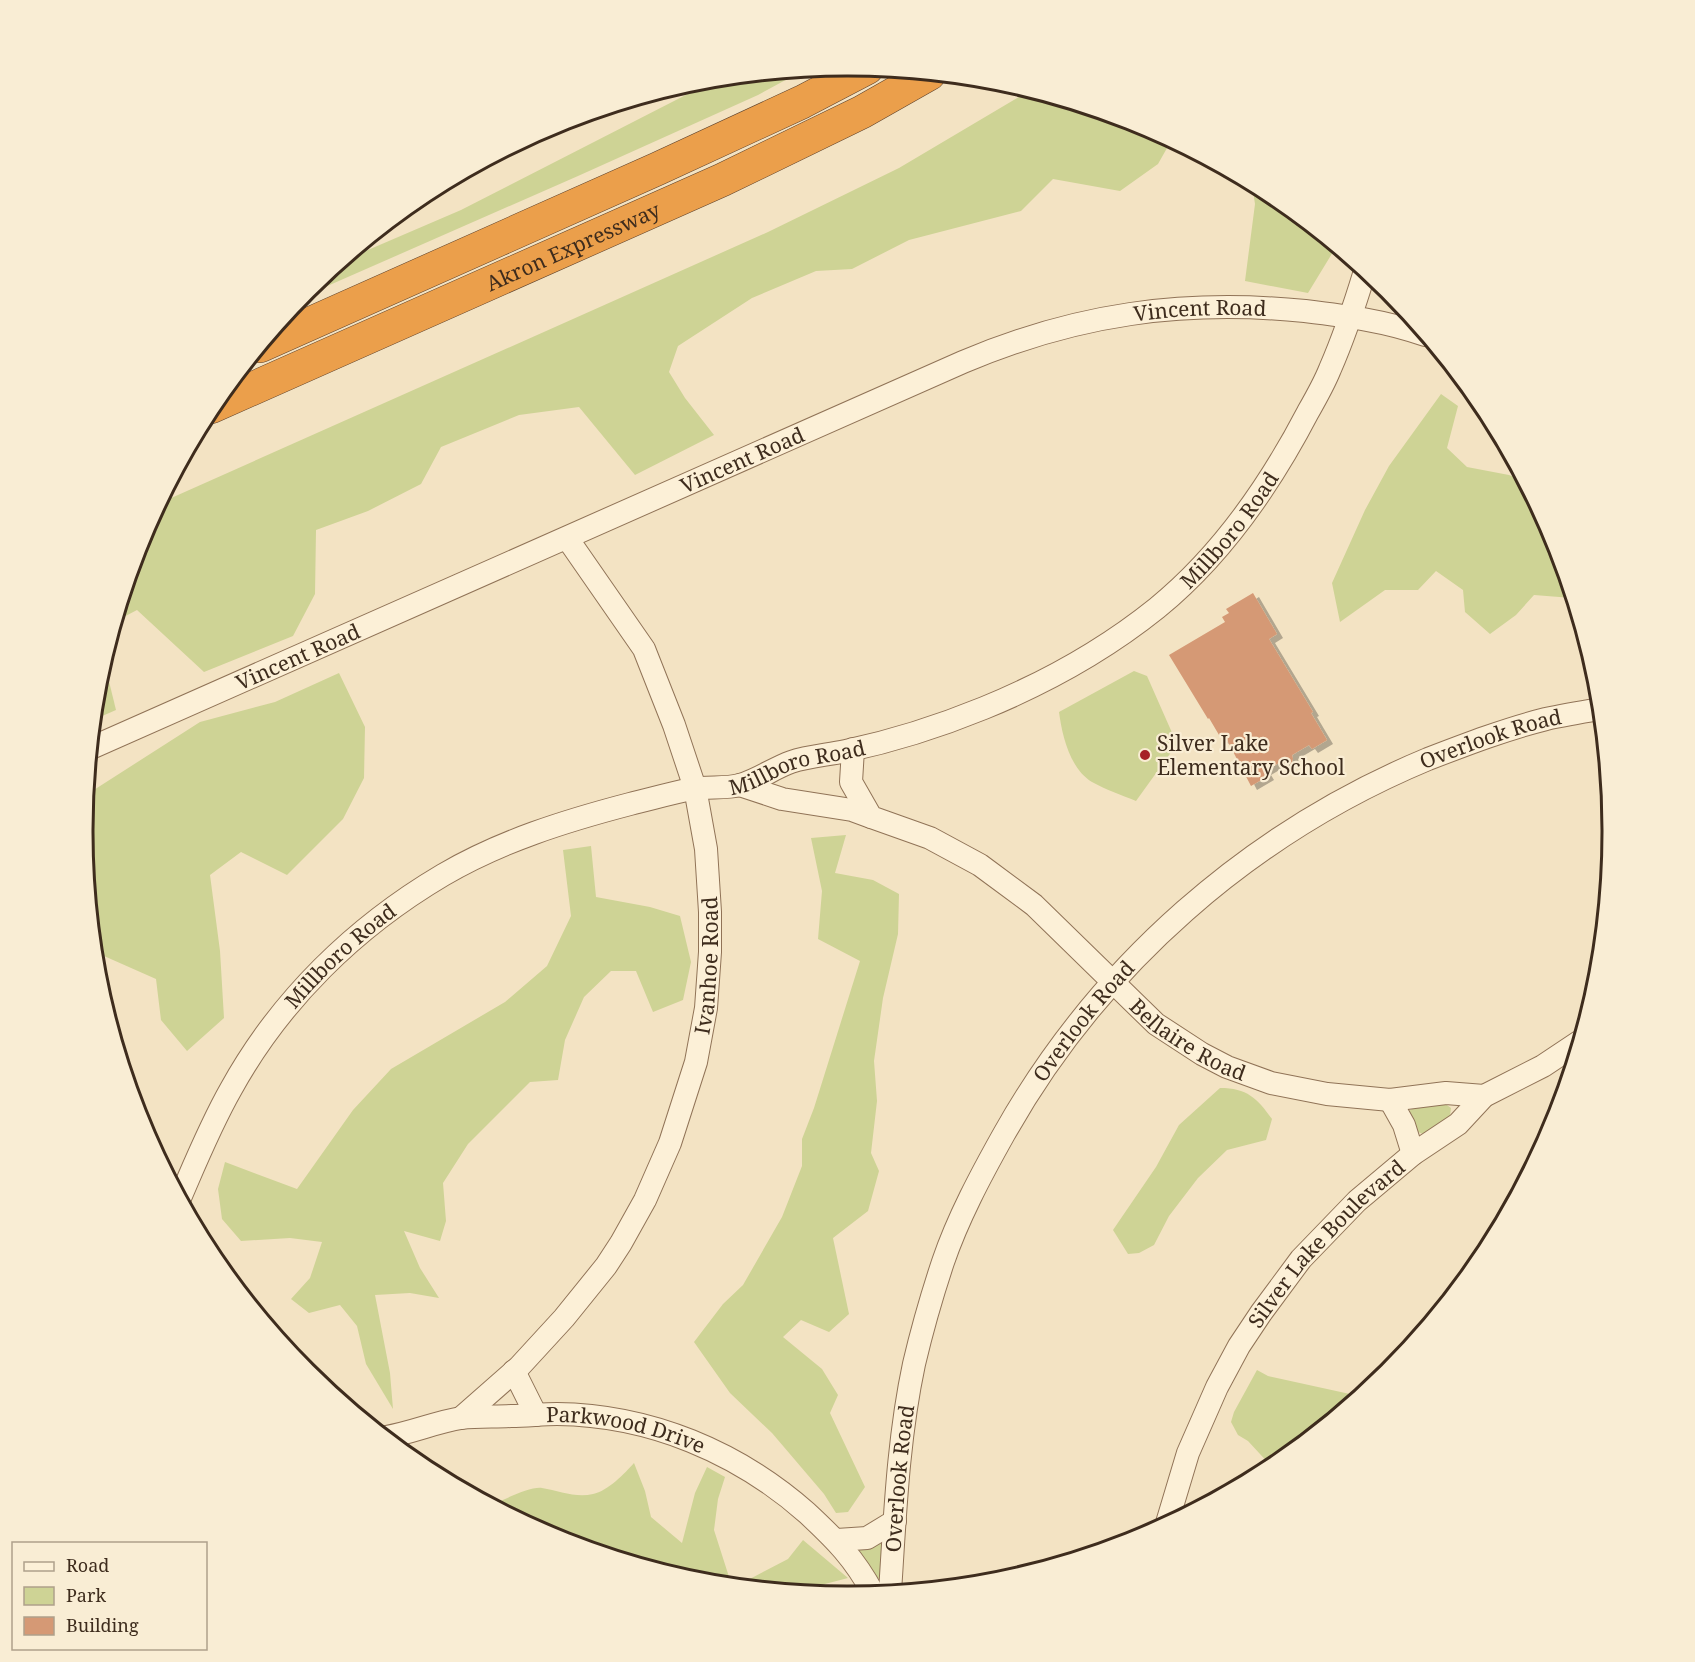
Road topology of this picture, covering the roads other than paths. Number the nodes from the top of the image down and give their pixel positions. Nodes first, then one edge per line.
1 (851, 76) edge
2 (918, 80) edge
3 (1362, 280) edge
4 (1351, 316) junction
5 (1411, 330) edge
6 (276, 339) edge
7 (230, 399) edge
8 (567, 538) junction
9 (1592, 711) edge
10 (98, 745) edge
11 (853, 749) junction
12 (740, 785) junction
13 (695, 788) junction
14 (871, 817) junction
15 (1113, 981) junction
16 (1569, 1048) edge
17 (1484, 1096) junction
18 (1390, 1100) junction
19 (1413, 1154) junction
20 (184, 1189) edge
21 (514, 1371) junction
22 (536, 1415) junction
23 (461, 1418) junction
24 (395, 1435) edge
25 (1170, 1513) edge
26 (895, 1521) junction
27 (837, 1540) junction
28 (891, 1584) edge
29 (869, 1585) edge

1 - 6 highway, Akron Expressway
2 - 7 highway, Akron Expressway
3 - 4 street, Millboro Road
4 - 5 street, Vincent Road
4 - 8 street, Vincent Road
4 - 11 street, Millboro Road
8 - 10 street, Vincent Road
8 - 13 street, Ivanhoe Road
9 - 15 street, Overlook Road
11 - 12 street, Millboro Road
11 - 14 street
12 - 13 street, Millboro Road
12 - 14 street, Bellaire Road
13 - 20 street, Millboro Road
13 - 21 street, Ivanhoe Road
14 - 15 street, Bellaire Road
15 - 18 street, Bellaire Road
15 - 26 street, Overlook Road
16 - 17 street, Silver Lake Boulevard
17 - 18 street, Bellaire Road
17 - 19 street, Silver Lake Boulevard
18 - 19 street
19 - 25 street, Silver Lake Boulevard
21 - 22 street
21 - 23 street, Ivanhoe Road
22 - 23 street, Parkwood Drive
22 - 27 street, Parkwood Drive
23 - 24 street, Parkwood Drive
26 - 27 street
26 - 28 street, Overlook Road
27 - 29 street, Parkwood Drive

